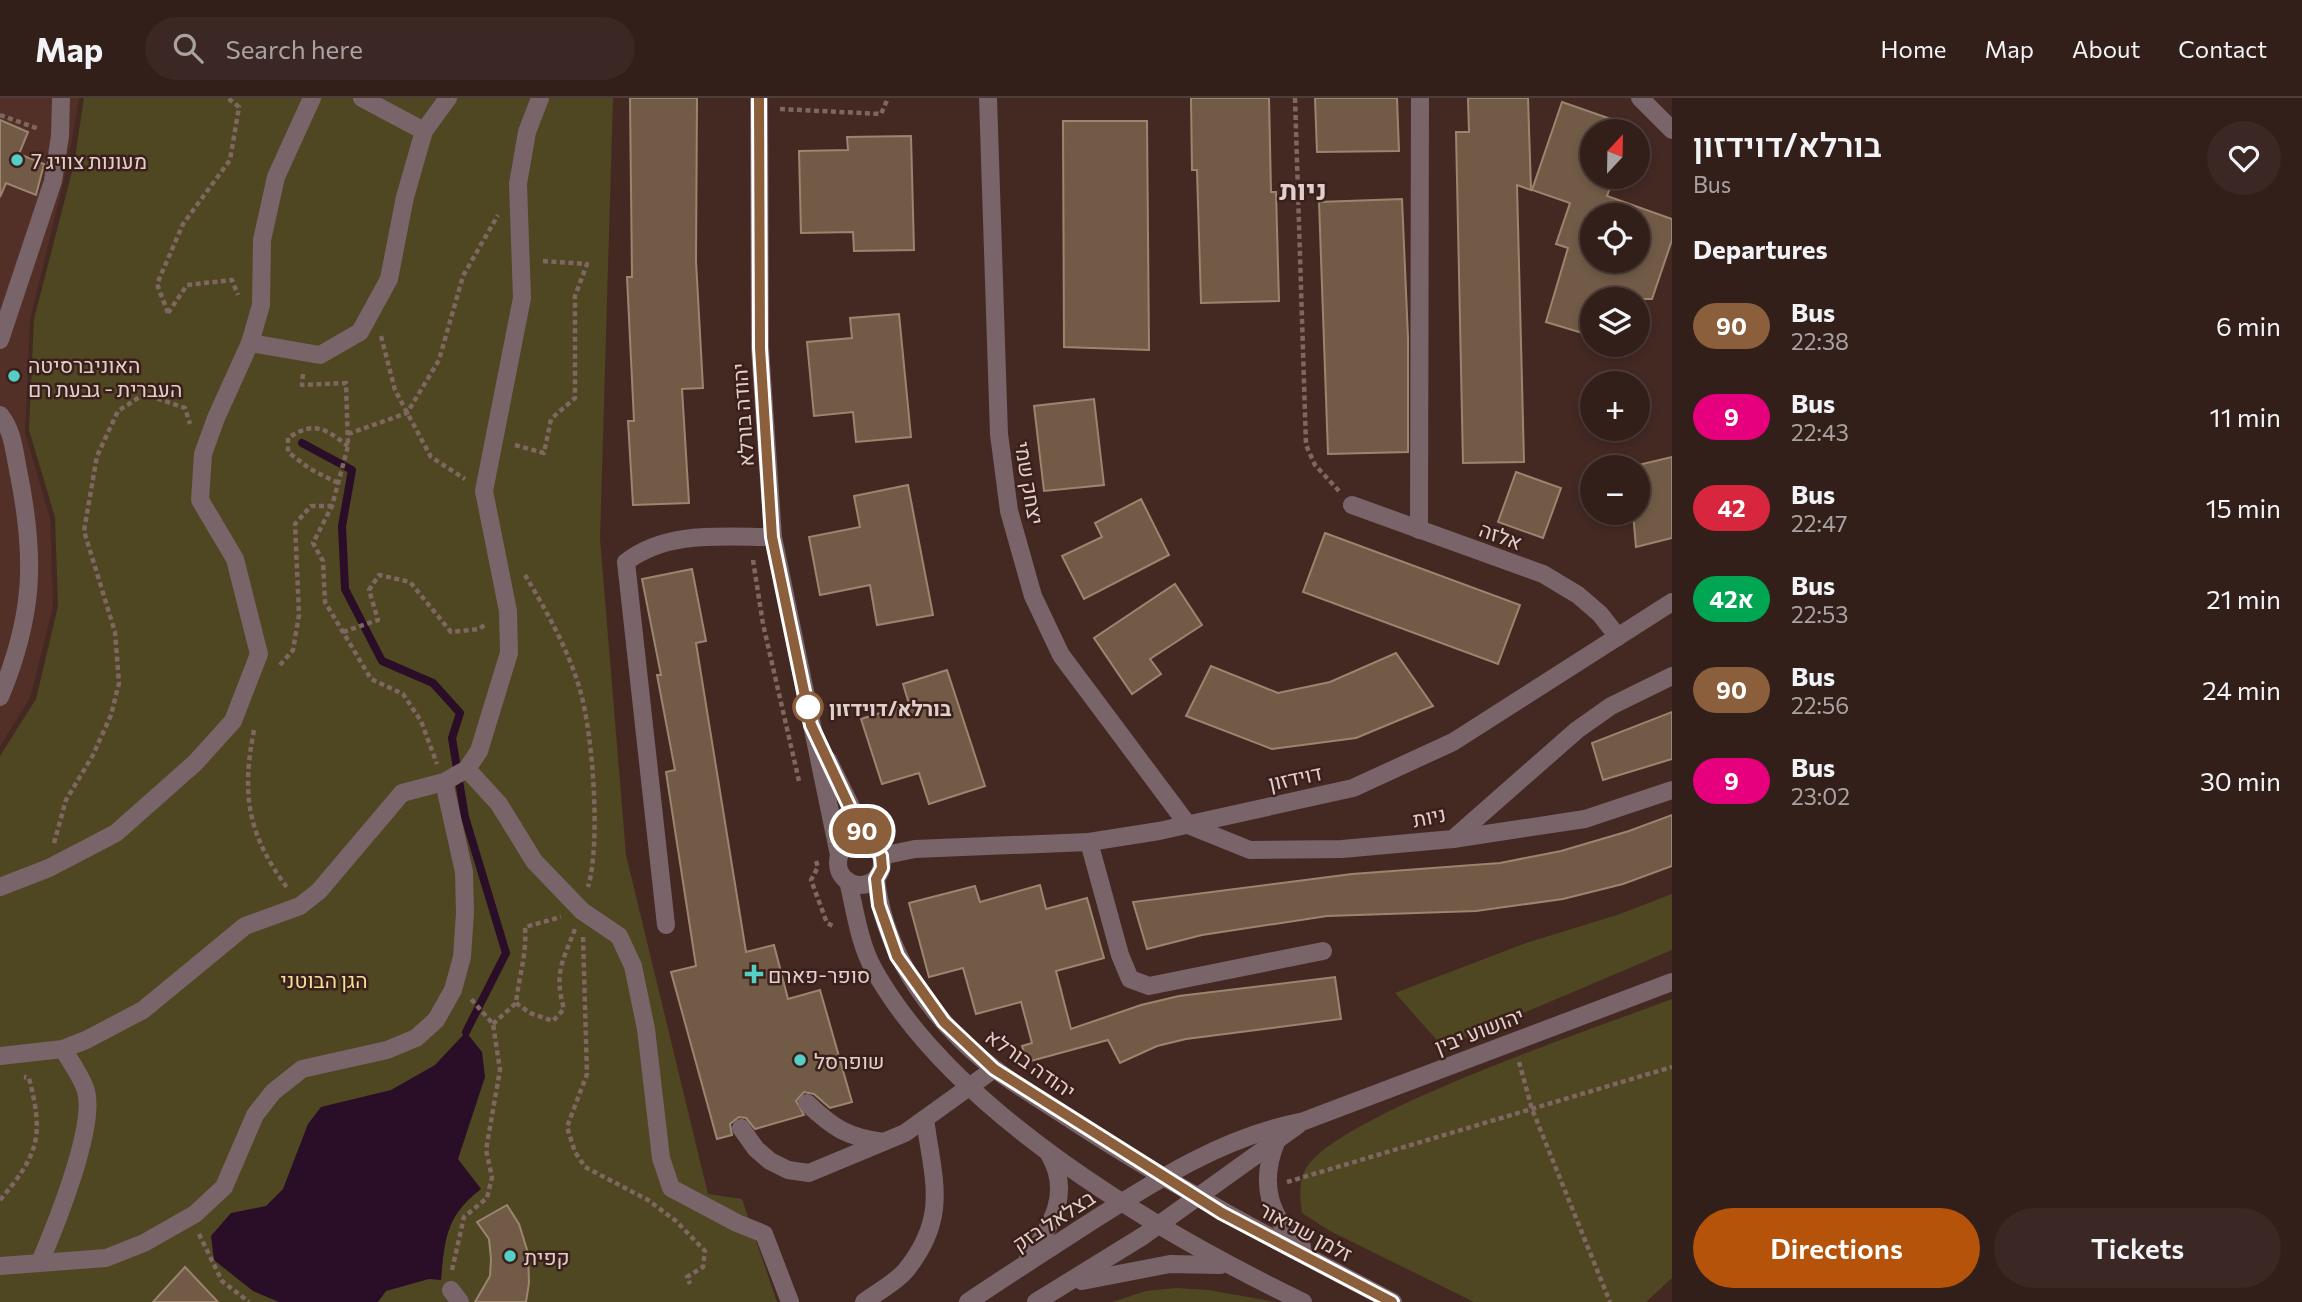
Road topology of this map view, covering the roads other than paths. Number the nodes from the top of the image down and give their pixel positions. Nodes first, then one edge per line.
1 (61, 98) edge
2 (312, 98) edge
3 (362, 98) edge
4 (448, 98) edge
5 (540, 98) edge
6 (988, 98) edge
7 (1420, 98) edge
8 (1640, 98) edge
9 (758, 103) edge
10 (1672, 130) edge
11 (424, 131) junction
12 (0, 340) edge
13 (250, 344) junction
14 (0, 415) edge
15 (1352, 505) road end
16 (1419, 530) junction
17 (772, 537) junction
18 (1672, 602) edge
19 (1618, 637) junction
20 (1672, 676) edge
21 (0, 697) edge
22 (811, 725) junction
23 (467, 769) junction
24 (444, 782) junction
25 (1672, 790) edge
26 (1188, 824) junction
27 (1452, 839) junction
28 (1089, 842) junction
29 (875, 849) junction
30 (839, 855) junction
31 (876, 879) junction
32 (848, 881) junction
33 (0, 887) edge
34 (666, 925) dead end
35 (1323, 951) dead end
36 (1672, 982) edge
37 (63, 1049) junction
38 (0, 1056) edge
39 (994, 1069) junction
40 (971, 1087) junction
41 (807, 1103) dead end
42 (925, 1119) junction
43 (1304, 1121) junction
44 (741, 1128) dead end
45 (883, 1142) junction
46 (1276, 1142) junction
47 (1048, 1151) junction
48 (1163, 1177) junction
49 (1199, 1199) junction
50 (1122, 1202) junction
51 (1159, 1225) junction
52 (40, 1262) junction
53 (1320, 1264) junction
54 (0, 1266) edge
55 (1227, 1266) junction
56 (1022, 1267) junction
57 (1063, 1287) junction
58 (790, 1302) edge
59 (864, 1302) edge
60 (968, 1302) edge
61 (1036, 1302) edge
62 (1303, 1302) edge
63 (1392, 1302) edge

1 - 12 street
2 - 13 street
3 - 11 street
4 - 11 street
5 - 23 street
6 - 26 street, יצחק שמי
7 - 16 street
8 - 10 street
9 - 17 street, יהודה בורלא
11 - 13 street
13 - 33 street
14 - 21 street
15 - 16 street, אלזה
16 - 19 street, אלזה
17 - 22 street, יהודה בורלא
17 - 34 street
18 - 19 street, דוידזון
19 - 26 street, דוידזון
20 - 27 street, ניות
22 - 29 street, יהודה בורלא
22 - 30 street, יהודה בורלא
23 - 24 street
23 - 58 street
24 - 37 street
24 - 52 street
25 - 27 street
26 - 27 street, ניות
26 - 28 street, דוידזון
28 - 29 street, דוידזון
28 - 35 street
29 - 30 street
29 - 31 street
30 - 32 street
31 - 32 street
31 - 39 street, יהודה בורלא
32 - 40 street
36 - 43 street, יהושוע יבין
37 - 38 street
37 - 52 street
39 - 40 street
39 - 48 street, יהודה בורלא
40 - 42 street
40 - 47 street
41 - 45 street
42 - 45 street
42 - 59 street
43 - 46 street, יהושוע יבין
43 - 48 street, יהושוע יבין
44 - 45 street
46 - 49 street, יהושוע יבין
46 - 53 street
47 - 50 street
47 - 56 street
48 - 49 street, יהודה בורלא
48 - 50 street, בצלאל בזק
49 - 51 street, יהושוע יבין
49 - 53 street, זלמן שניאור
50 - 51 street
50 - 56 street, בצלאל בזק
51 - 55 street
51 - 57 street
52 - 54 street
53 - 63 street, זלמן שניאור
55 - 57 street
55 - 62 street
56 - 60 street, בצלאל בזק
57 - 61 street

